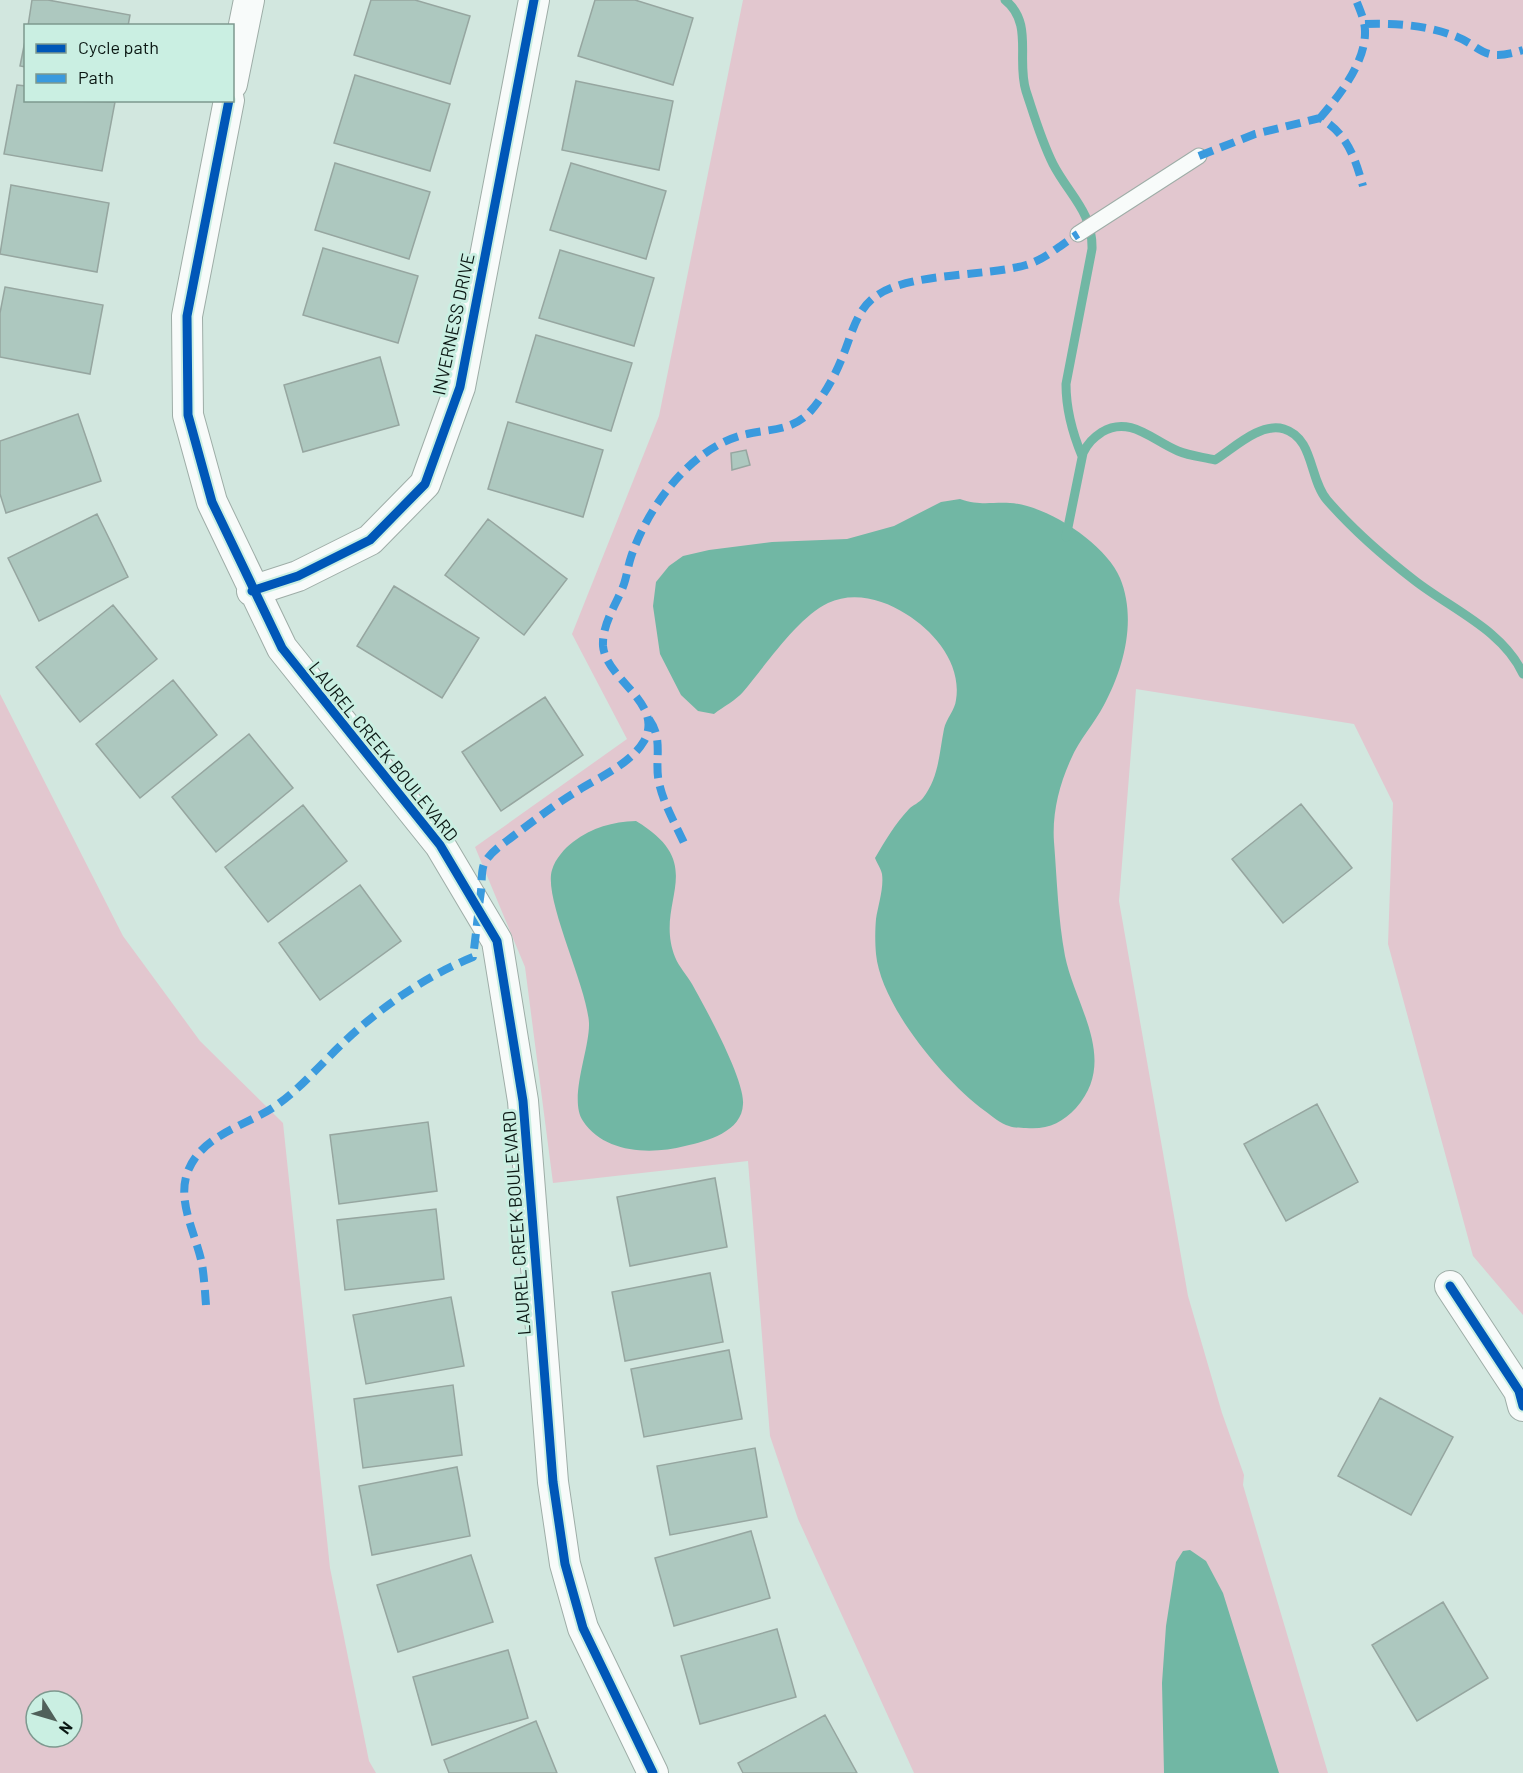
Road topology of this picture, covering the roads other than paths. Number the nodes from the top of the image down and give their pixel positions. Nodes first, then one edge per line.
1 (249, 0) edge
2 (534, 0) edge
3 (234, 74) edge
4 (229, 102) edge
5 (1199, 156) dead end
6 (1078, 234) dead end
7 (252, 591) junction
8 (1450, 1286) dead end
9 (1523, 1406) edge
10 (653, 1773) edge

1 - 3 street
2 - 7 street, INVERNESS DRIVE
4 - 7 street, LAUREL CREEK BOULEVARD
5 - 6 lane
7 - 10 street, LAUREL CREEK BOULEVARD
8 - 9 street

